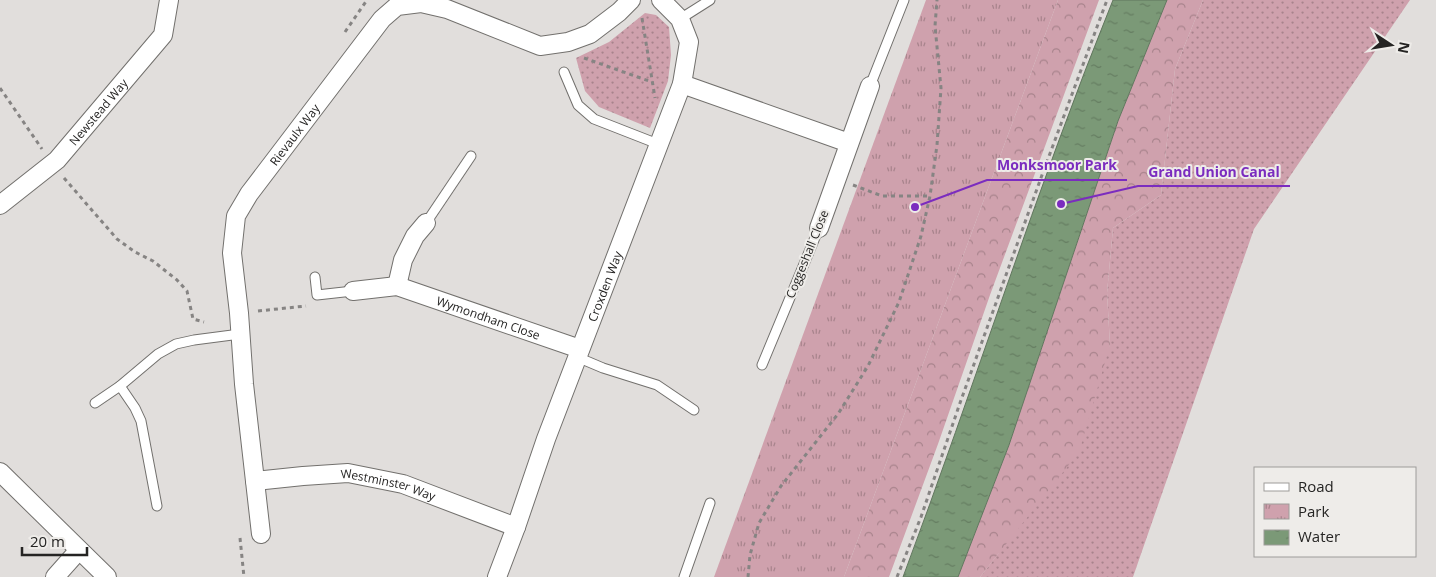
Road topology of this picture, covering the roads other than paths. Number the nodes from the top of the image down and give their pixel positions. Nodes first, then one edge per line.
1 (169, 0) edge
2 (661, 0) edge
3 (710, 0) edge
4 (904, 0) edge
5 (421, 1) edge
6 (636, 4) edge
7 (680, 19) junction
8 (564, 72) dead end
9 (682, 84) junction
10 (870, 86) joint
11 (849, 143) junction
12 (658, 144) junction
13 (471, 156) dead end
14 (0, 205) edge
15 (426, 223) joint
16 (819, 228) joint
17 (316, 277) dead end
18 (397, 286) junction
19 (353, 291) joint
20 (240, 334) junction
21 (578, 353) junction
22 (762, 365) dead end
23 (120, 386) junction
24 (95, 403) dead end
25 (694, 410) dead end
26 (0, 472) edge
27 (255, 481) junction
28 (710, 503) dead end
29 (157, 506) dead end
30 (516, 527) junction
31 (261, 534) road end
32 (79, 550) junction
33 (55, 577) edge
34 (107, 577) edge
35 (497, 577) edge
36 (684, 577) edge

1 - 14 street, Newstead Way
2 - 7 street, Croxden Way
3 - 7 lane
4 - 10 lane, Coggeshall Close
5 - 6 street, Rievaulx Way
5 - 20 street, Rievaulx Way
7 - 9 street, Croxden Way
8 - 12 lane
9 - 11 street
9 - 12 street, Croxden Way
10 - 11 street, Coggeshall Close
11 - 16 street, Coggeshall Close
12 - 21 street, Croxden Way
13 - 15 lane
15 - 18 street
16 - 22 lane, Coggeshall Close
17 - 19 lane
18 - 19 street, Wymondham Close
18 - 21 street, Wymondham Close
20 - 23 lane
20 - 27 street, Rievaulx Way
21 - 25 lane
21 - 30 street, Croxden Way
23 - 24 lane
23 - 29 lane
26 - 32 street
27 - 30 street, Westminster Way
27 - 31 street, Rievaulx Way
28 - 36 lane
30 - 35 street, Croxden Way
32 - 33 street
32 - 34 street

